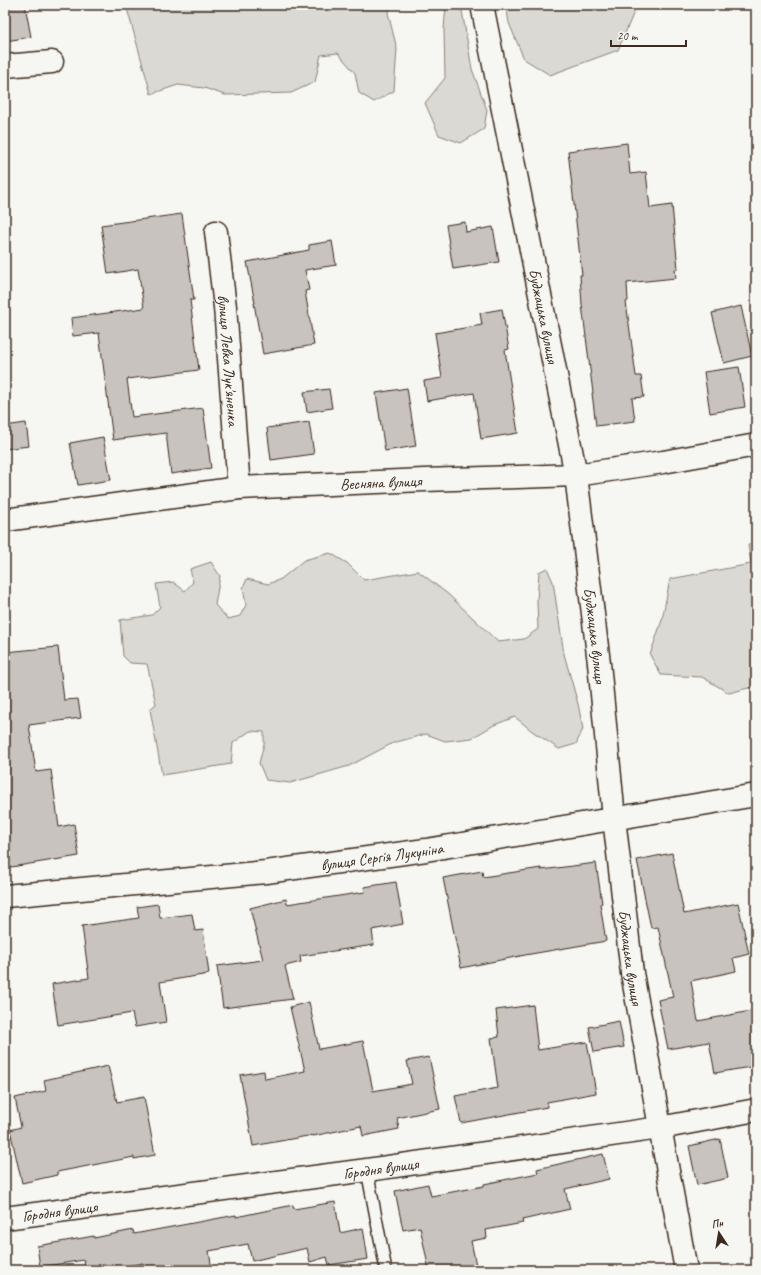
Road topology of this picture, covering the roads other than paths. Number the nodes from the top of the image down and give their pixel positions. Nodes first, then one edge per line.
1 (482, 5) edge
2 (52, 62) dead end
3 (5, 66) edge
4 (216, 232) dead end
5 (756, 445) edge
6 (576, 475) junction
7 (239, 488) junction
8 (5, 520) edge
9 (756, 795) edge
10 (614, 818) junction
11 (5, 896) edge
12 (756, 1110) edge
13 (660, 1128) junction
14 (368, 1170) junction
15 (5, 1218) edge
16 (386, 1270) edge
17 (686, 1270) edge

1 - 6 street, Буджацька вулиця
2 - 3 street
4 - 7 street, вулиця Левка Лук'яненка
5 - 6 street, Весняна вулиця
6 - 7 street, Весняна вулиця
6 - 10 street, Буджацька вулиця
7 - 8 street, Весняна вулиця
9 - 10 street, вулиця Сергія Лукуніна
10 - 11 street, вулиця Сергія Лукуніна
10 - 13 street, Буджацька вулиця
12 - 13 street, Городня вулиця
13 - 14 street, Городня вулиця
13 - 17 street, Буджацька вулиця
14 - 15 street, Городня вулиця
14 - 16 lane

